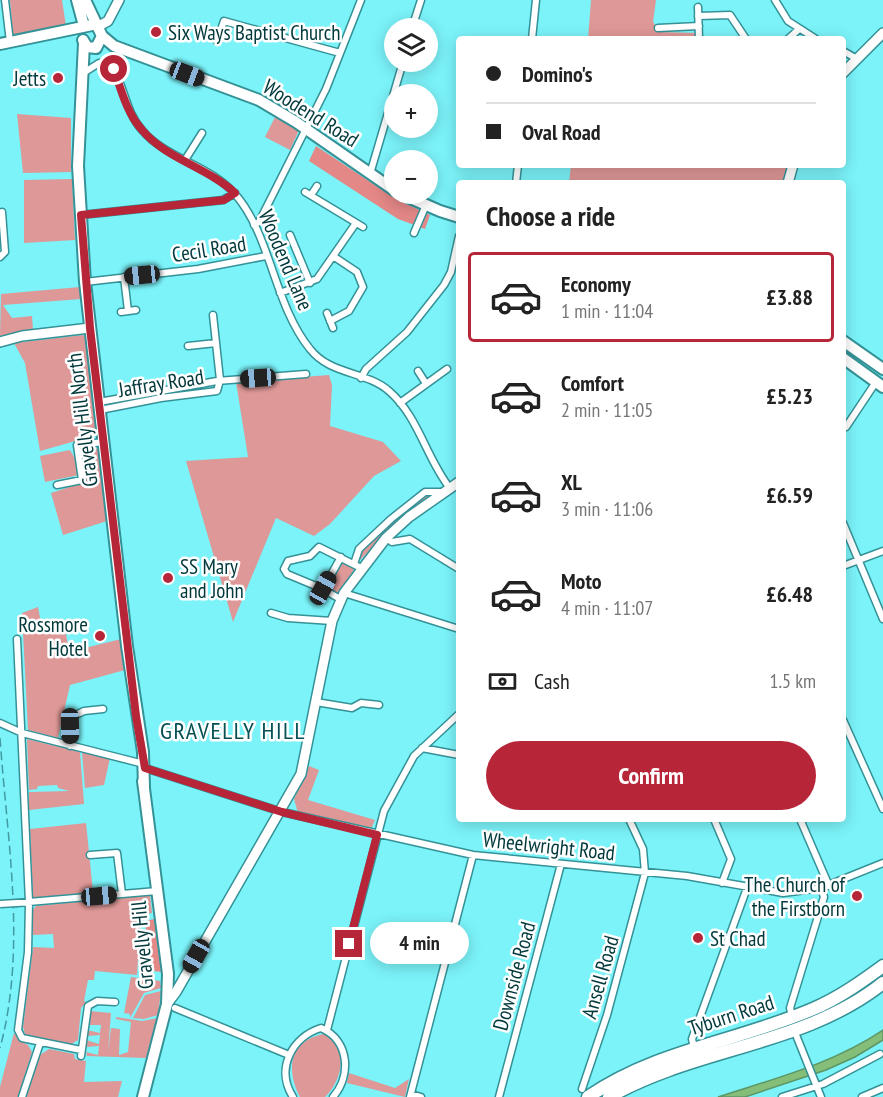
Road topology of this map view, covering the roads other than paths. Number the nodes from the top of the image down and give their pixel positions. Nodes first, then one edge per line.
1 (5, 0) edge
2 (77, 0) edge
3 (85, 0) edge
4 (119, 0) edge
5 (361, 0) edge
6 (421, 0) edge
7 (536, 0) edge
8 (775, 0) edge
9 (698, 7) dead end
10 (698, 16) junction
11 (415, 18) edge
12 (83, 26) junction
13 (699, 26) junction
14 (658, 28) dead end
15 (798, 30) junction
16 (64, 31) junction
17 (883, 33) edge
18 (98, 36) junction
19 (532, 36) edge
20 (699, 36) edge
21 (744, 36) edge
22 (791, 36) edge
23 (810, 36) edge
24 (218, 41) dead end
25 (84, 42) junction
26 (5, 43) edge
27 (340, 53) junction
28 (846, 53) edge
29 (857, 59) junction
30 (846, 70) edge
31 (85, 72) junction
32 (400, 72) edge
33 (80, 93) junction
34 (306, 128) junction
35 (202, 136) dead end
36 (185, 160) junction
37 (370, 174) junction
38 (384, 183) edge
39 (317, 186) dead end
40 (235, 193) junction
41 (426, 205) joint
42 (2, 212) dead end
43 (81, 215) junction
44 (456, 216) edge
45 (1, 222) edge
46 (356, 223) junction
47 (254, 225) junction
48 (363, 227) dead end
49 (414, 233) dead end
50 (290, 235) dead end
51 (303, 243) dead end
52 (294, 246) junction
53 (456, 250) edge
54 (266, 256) junction
55 (333, 256) junction
56 (0, 257) edge
57 (124, 277) junction
58 (86, 282) junction
59 (310, 283) junction
60 (280, 294) junction
61 (136, 310) dead end
62 (327, 313) dead end
63 (213, 315) dead end
64 (90, 328) junction
65 (0, 342) edge
66 (216, 343) junction
67 (846, 343) edge
68 (188, 346) dead end
69 (846, 360) edge
70 (447, 369) dead end
71 (883, 369) edge
72 (418, 371) dead end
73 (306, 374) dead end
74 (361, 378) junction
75 (219, 381) junction
76 (425, 382) junction
77 (879, 384) edge
78 (400, 402) junction
79 (99, 406) junction
80 (846, 427) dead end
81 (104, 442) junction
82 (57, 485) dead end
83 (453, 486) edge
84 (846, 531) edge
85 (386, 538) junction
86 (883, 551) edge
87 (341, 557) junction
88 (857, 560) junction
89 (846, 565) edge
90 (357, 566) junction
91 (456, 567) edge
92 (323, 588) junction
93 (342, 596) junction
94 (271, 613) dead end
95 (883, 619) edge
96 (332, 621) junction
97 (456, 628) edge
98 (17, 639) dead end
99 (316, 702) junction
100 (379, 705) dead end
101 (103, 709) dead end
102 (456, 717) edge
103 (0, 723) edge
104 (846, 727) edge
105 (19, 731) junction
106 (70, 746) junction
107 (422, 748) junction
108 (456, 754) edge
109 (143, 765) junction
110 (883, 809) edge
111 (282, 812) junction
112 (630, 822) edge
113 (715, 822) edge
114 (801, 822) edge
115 (377, 835) junction
116 (90, 855) dead end
117 (473, 855) junction
118 (883, 862) edge
119 (561, 864) junction
120 (645, 873) junction
121 (722, 883) junction
122 (829, 886) junction
123 (747, 888) junction
124 (821, 888) junction
125 (157, 891) junction
126 (122, 894) junction
127 (29, 902) junction
128 (0, 904) edge
129 (883, 966) edge
130 (883, 983) edge
131 (105, 1001) junction
132 (115, 1002) dead end
133 (171, 1006) junction
134 (104, 1010) dead end
135 (792, 1016) junction
136 (327, 1030) junction
137 (794, 1030) junction
138 (40, 1043) junction
139 (694, 1048) junction
140 (880, 1054) dead end
141 (289, 1055) junction
142 (817, 1086) junction
143 (883, 1088) edge
144 (587, 1095) edge
145 (411, 1096) edge
146 (610, 1096) edge
147 (22, 1097) edge
148 (143, 1097) edge
149 (293, 1097) edge
150 (333, 1097) edge
151 (421, 1097) edge
152 (499, 1097) edge
153 (782, 1097) edge
154 (821, 1097) edge
155 (862, 1097) edge

1 - 26 street
2 - 12 main road, Gravelly Hill North
3 - 18 main road
4 - 18 street
5 - 27 street
6 - 11 street
7 - 19 street
8 - 15 street
9 - 10 street
10 - 13 street
10 - 21 street
12 - 16 main road
12 - 18 main road
12 - 25 main road, Gravelly Hill North
13 - 14 street
13 - 20 street
15 - 22 street
15 - 23 street
16 - 25 main road
16 - 26 main road
17 - 29 street
18 - 25 main road
18 - 31 main road, Gravelly Hill North
18 - 34 main road, Woodend Road
24 - 27 street
25 - 33 main road, Gravelly Hill North
27 - 34 street
28 - 29 street
29 - 30 street
31 - 33 main road, Gravelly Hill North
31 - 36 street, Woodend Lane
32 - 37 street
33 - 43 main road, Gravelly Hill North
34 - 37 main road, Woodend Road
34 - 47 street
35 - 36 street
36 - 40 street, Woodend Lane
37 - 38 main road, Woodend Road
39 - 46 street
40 - 43 street
40 - 47 street, Woodend Lane
41 - 44 main road
41 - 49 street
42 - 45 street
43 - 58 main road, Gravelly Hill North
45 - 56 street
46 - 48 street
46 - 55 street
47 - 54 street, Woodend Lane
50 - 52 street
51 - 52 street
52 - 59 street
53 - 74 street
54 - 57 street, Cecil Road
54 - 60 street, Woodend Lane
55 - 59 street
55 - 62 street
57 - 58 street, Cecil Road
57 - 61 street
58 - 64 main road, Gravelly Hill North
59 - 60 street
60 - 74 street, Woodend Lane
63 - 66 street
64 - 65 street
64 - 79 main road, Gravelly Hill North
66 - 68 street
66 - 75 street
67 - 71 main road
69 - 77 main road
70 - 76 street
72 - 76 street
73 - 75 street, Jaffray Road
74 - 78 street, Woodend Lane
75 - 79 street, Jaffray Road
76 - 78 street
77 - 80 street
78 - 83 street, Woodend Lane
79 - 81 main road, Gravelly Hill North
81 - 82 street
81 - 109 main road, Gravelly Hill North
83 - 85 street
83 - 90 street
84 - 88 street
85 - 90 street
85 - 91 street
86 - 88 street
87 - 90 street
87 - 92 street
87 - 92 street
88 - 89 street
88 - 95 street
90 - 93 street
92 - 93 street
93 - 96 street
93 - 97 street
94 - 96 street
96 - 99 street
98 - 105 street
99 - 100 street
99 - 111 street
101 - 106 street
102 - 107 street
103 - 105 street, Wheelwright Road
104 - 110 street
105 - 106 street, Wheelwright Road
105 - 127 street
106 - 109 street, Wheelwright Road
107 - 108 street
107 - 115 street
109 - 111 street, Wheelwright Road
109 - 125 main road, Gravelly Hill
111 - 115 street, Wheelwright Road
111 - 133 street
112 - 120 street
113 - 121 street
114 - 122 street
115 - 117 street, Wheelwright Road
115 - 136 street
116 - 126 street
117 - 119 street, Wheelwright Road
117 - 145 street
118 - 122 street, Wheelwright Road
119 - 120 street, Wheelwright Road
119 - 152 street, Downside Road
120 - 121 street, Wheelwright Road
120 - 144 street, Ansell Road
121 - 123 street, Wheelwright Road
122 - 124 street, Wheelwright Road
123 - 124 street, Wheelwright Road
123 - 139 street
124 - 135 street
125 - 126 street
125 - 133 main road, Gravelly Hill
126 - 127 street
127 - 128 street, bridge
127 - 138 street
129 - 135 highway, Tyburn Road
130 - 137 highway, Tyburn Road
131 - 132 street
131 - 134 street
131 - 138 street
133 - 141 street
133 - 148 main road, Gravelly Hill
135 - 139 highway, Tyburn Road
136 - 141 street
136 - 150 street
137 - 142 street
137 - 146 highway, Tyburn Road
138 - 147 street
139 - 144 highway, Tyburn Road
140 - 142 street
141 - 149 street
142 - 153 street
142 - 154 street
143 - 155 street
145 - 151 street

